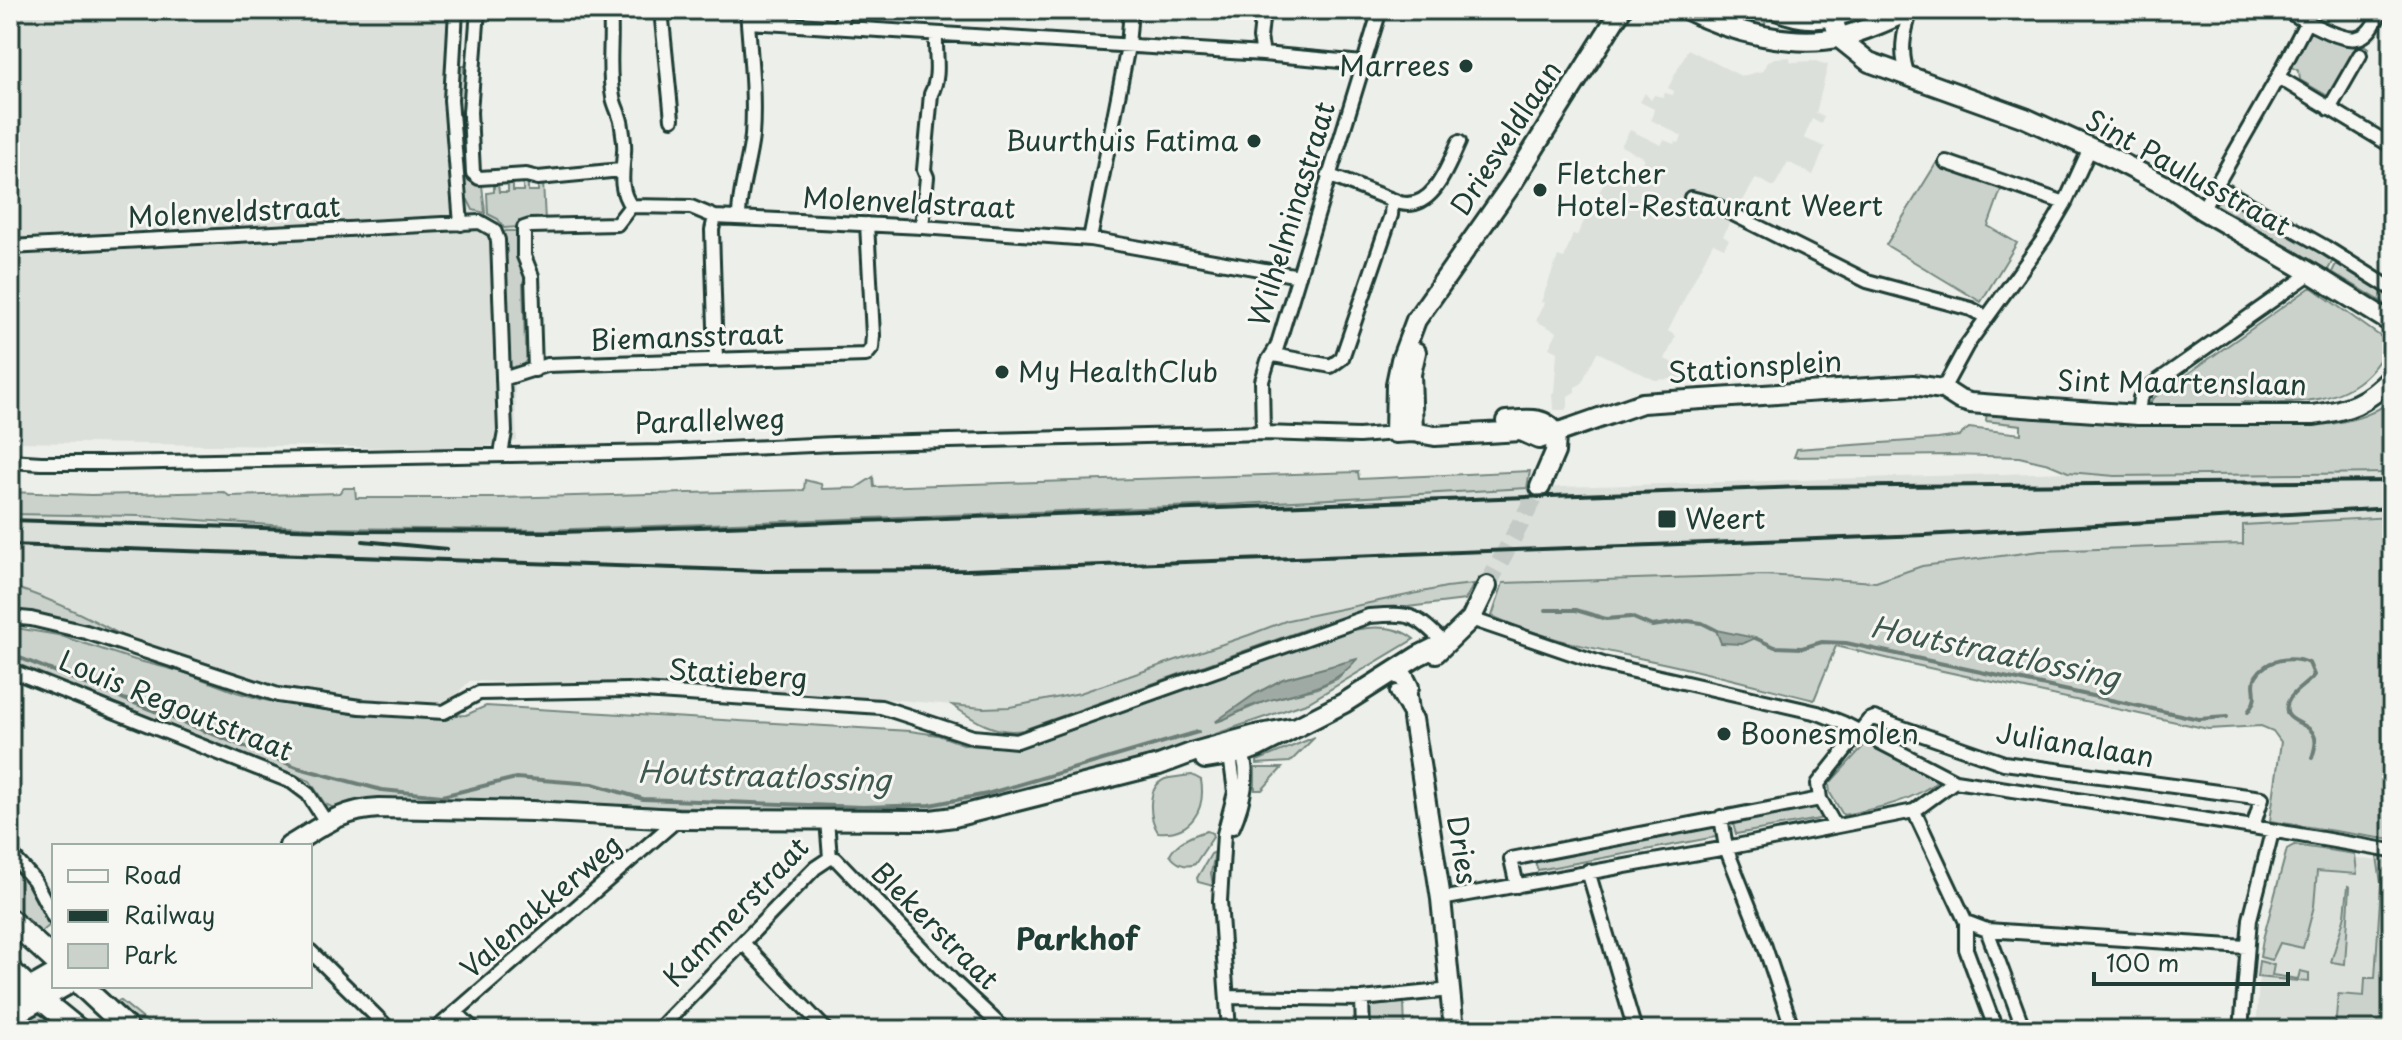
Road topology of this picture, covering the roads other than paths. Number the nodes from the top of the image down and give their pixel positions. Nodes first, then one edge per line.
1 (456, 10) edge
2 (478, 10) edge
3 (610, 10) edge
4 (661, 10) edge
5 (843, 10) edge
6 (1131, 10) edge
7 (1263, 10) edge
8 (1380, 10) edge
9 (1621, 10) edge
10 (1688, 10) edge
11 (1856, 10) edge
12 (1911, 10) edge
13 (2285, 10) edge
14 (2382, 10) edge
15 (1779, 11) edge
16 (747, 16) edge
17 (1833, 18) junction
18 (2307, 21) junction
19 (841, 27) junction
20 (936, 35) junction
21 (1839, 38) junction
22 (1128, 46) junction
23 (1263, 54) junction
24 (2360, 55) dead end
25 (1363, 63) junction
26 (2278, 77) junction
27 (1909, 78) junction
28 (2329, 109) junction
29 (672, 119) dead end
30 (1459, 142) dead end
31 (2392, 146) edge
32 (2090, 148) junction
33 (1946, 162) dead end
34 (621, 170) junction
35 (1328, 175) junction
36 (2217, 186) junction
37 (1691, 198) dead end
38 (1392, 201) junction
39 (2065, 203) junction
40 (631, 206) junction
41 (2202, 210) junction
42 (715, 217) junction
43 (739, 217) junction
44 (461, 224) junction
45 (867, 224) junction
46 (922, 227) junction
47 (1090, 239) junction
48 (10, 247) edge
49 (2311, 273) junction
50 (1299, 276) junction
51 (2392, 289) edge
52 (1986, 317) junction
53 (2392, 323) edge
54 (1274, 355) junction
55 (716, 359) junction
56 (535, 370) junction
57 (2392, 377) edge
58 (503, 379) junction
59 (1943, 389) junction
60 (1960, 400) joint
61 (2138, 415) junction
62 (1404, 432) junction
63 (1263, 433) junction
64 (1547, 437) junction
65 (501, 454) junction
66 (10, 461) edge
67 (1544, 479) tunnel mouth
68 (1487, 586) tunnel mouth
69 (10, 617) edge
70 (1471, 619) junction
71 (1444, 643) junction
72 (10, 670) edge
73 (1399, 682) junction
74 (1413, 719) joint
75 (1861, 732) junction
76 (1235, 750) junction
77 (1955, 781) junction
78 (1820, 799) junction
79 (1914, 811) junction
80 (1721, 817) junction
81 (678, 819) junction
82 (827, 820) junction
83 (326, 822) junction
84 (1835, 826) junction
85 (2253, 827) junction
86 (2272, 832) junction
87 (292, 844) edge
88 (1726, 848) junction
89 (2392, 851) edge
90 (10, 853) edge
91 (830, 858) junction
92 (1588, 871) junction
93 (1517, 886) junction
94 (1441, 899) junction
95 (52, 914) edge
96 (10, 920) edge
97 (1966, 922) junction
98 (1987, 930) junction
99 (743, 943) junction
100 (2246, 947) junction
101 (312, 953) edge
102 (52, 958) edge
103 (10, 970) edge
104 (52, 976) edge
105 (58, 988) edge
106 (84, 988) edge
107 (1451, 990) junction
108 (36, 994) junction
109 (1227, 997) junction
110 (10, 999) edge
111 (1362, 999) junction
112 (456, 1012) junction
113 (10, 1017) edge
114 (79, 1030) edge
115 (129, 1030) edge
116 (390, 1030) edge
117 (435, 1030) edge
118 (474, 1030) edge
119 (658, 1030) edge
120 (826, 1030) edge
121 (1005, 1030) edge
122 (1229, 1030) edge
123 (1363, 1030) edge
124 (1454, 1030) edge
125 (1635, 1030) edge
126 (1793, 1030) edge
127 (1996, 1030) edge
128 (2024, 1030) edge
129 (2241, 1030) edge

1 - 44 street
2 - 34 street
3 - 34 street
4 - 29 street
5 - 19 street
6 - 22 street
7 - 23 street
8 - 25 street, Wilhelminastraat
9 - 62 street, Driesveldlaan
10 - 21 street
11 - 17 street
12 - 21 street
12 - 27 street
13 - 18 street
14 - 18 street
15 - 17 street
16 - 19 street
16 - 43 street
17 - 21 street
18 - 26 street
19 - 20 street
20 - 22 street
20 - 46 street
21 - 27 street, Sint Paulusstraat
22 - 23 street
22 - 47 street
23 - 25 street
24 - 28 street
25 - 35 street, Wilhelminastraat
26 - 28 street
26 - 36 street
27 - 32 street, Sint Paulusstraat
28 - 31 street
30 - 38 street
32 - 39 street
32 - 41 street, Sint Paulusstraat
33 - 39 street
34 - 40 street
35 - 38 street
35 - 50 street, Wilhelminastraat
36 - 41 street
36 - 51 street, Sint Paulusstraat
37 - 52 street
38 - 54 street
39 - 52 street
40 - 42 street, Molenveldstraat
40 - 56 street
41 - 49 street, Sint Paulusstraat
42 - 43 street, Molenveldstraat
42 - 55 street
43 - 45 street, Molenveldstraat
44 - 48 street, Molenveldstraat
44 - 58 street, Molenveldstraat
45 - 46 street, Molenveldstraat
45 - 55 street, Biemansstraat
46 - 47 street, Molenveldstraat
47 - 50 street, Molenveldstraat
49 - 53 street, Sint Paulusstraat
49 - 61 street
50 - 54 street, Wilhelminastraat
52 - 59 street
54 - 63 street, Wilhelminastraat
55 - 56 street, Biemansstraat
56 - 58 street, Biemansstraat
57 - 61 street, Sint Maartenslaan
58 - 65 street
59 - 60 street, Stationsplein
59 - 64 street, Stationsplein
60 - 61 street, Sint Maartenslaan
62 - 63 street, Parallelweg
62 - 64 street, Parallelweg
63 - 65 street, Parallelweg
64 - 67 street
65 - 66 street, Parallelweg
68 - 70 street
69 - 71 street, Statieberg
70 - 71 street
70 - 75 street, Julianalaan
71 - 73 street
72 - 83 street, Louis Regoutstraat
73 - 74 street, Dries
73 - 76 street
74 - 94 street, Dries
75 - 77 street, Julianalaan
75 - 78 street
75 - 85 street, Julianalaan
76 - 82 street
76 - 109 street
77 - 79 street
77 - 85 street, Julianalaan
78 - 80 street
78 - 84 street
79 - 84 street
79 - 97 street
80 - 88 street
80 - 93 street
81 - 82 street
81 - 83 street
81 - 112 street, Valenakkerweg
82 - 91 street, Kammerstraat
83 - 87 street
84 - 88 street
85 - 86 street, Julianalaan
86 - 89 street, Julianalaan
86 - 100 street
88 - 92 street
88 - 126 street
90 - 95 street
91 - 99 street, Kammerstraat
91 - 121 street, Blekerstraat
92 - 93 street
92 - 125 street
93 - 94 street
94 - 107 street, Dries
96 - 102 main road
97 - 98 street
97 - 127 street
98 - 100 street
98 - 128 street
99 - 119 street, Kammerstraat
99 - 120 street
100 - 129 street
101 - 116 street
103 - 108 main road
104 - 108 street
105 - 108 street
106 - 115 main road
107 - 111 street
107 - 124 street, Dries
108 - 110 street
108 - 113 street
108 - 114 main road
109 - 111 street
109 - 122 street
111 - 123 street
112 - 117 street, Valenakkerweg
112 - 118 street

